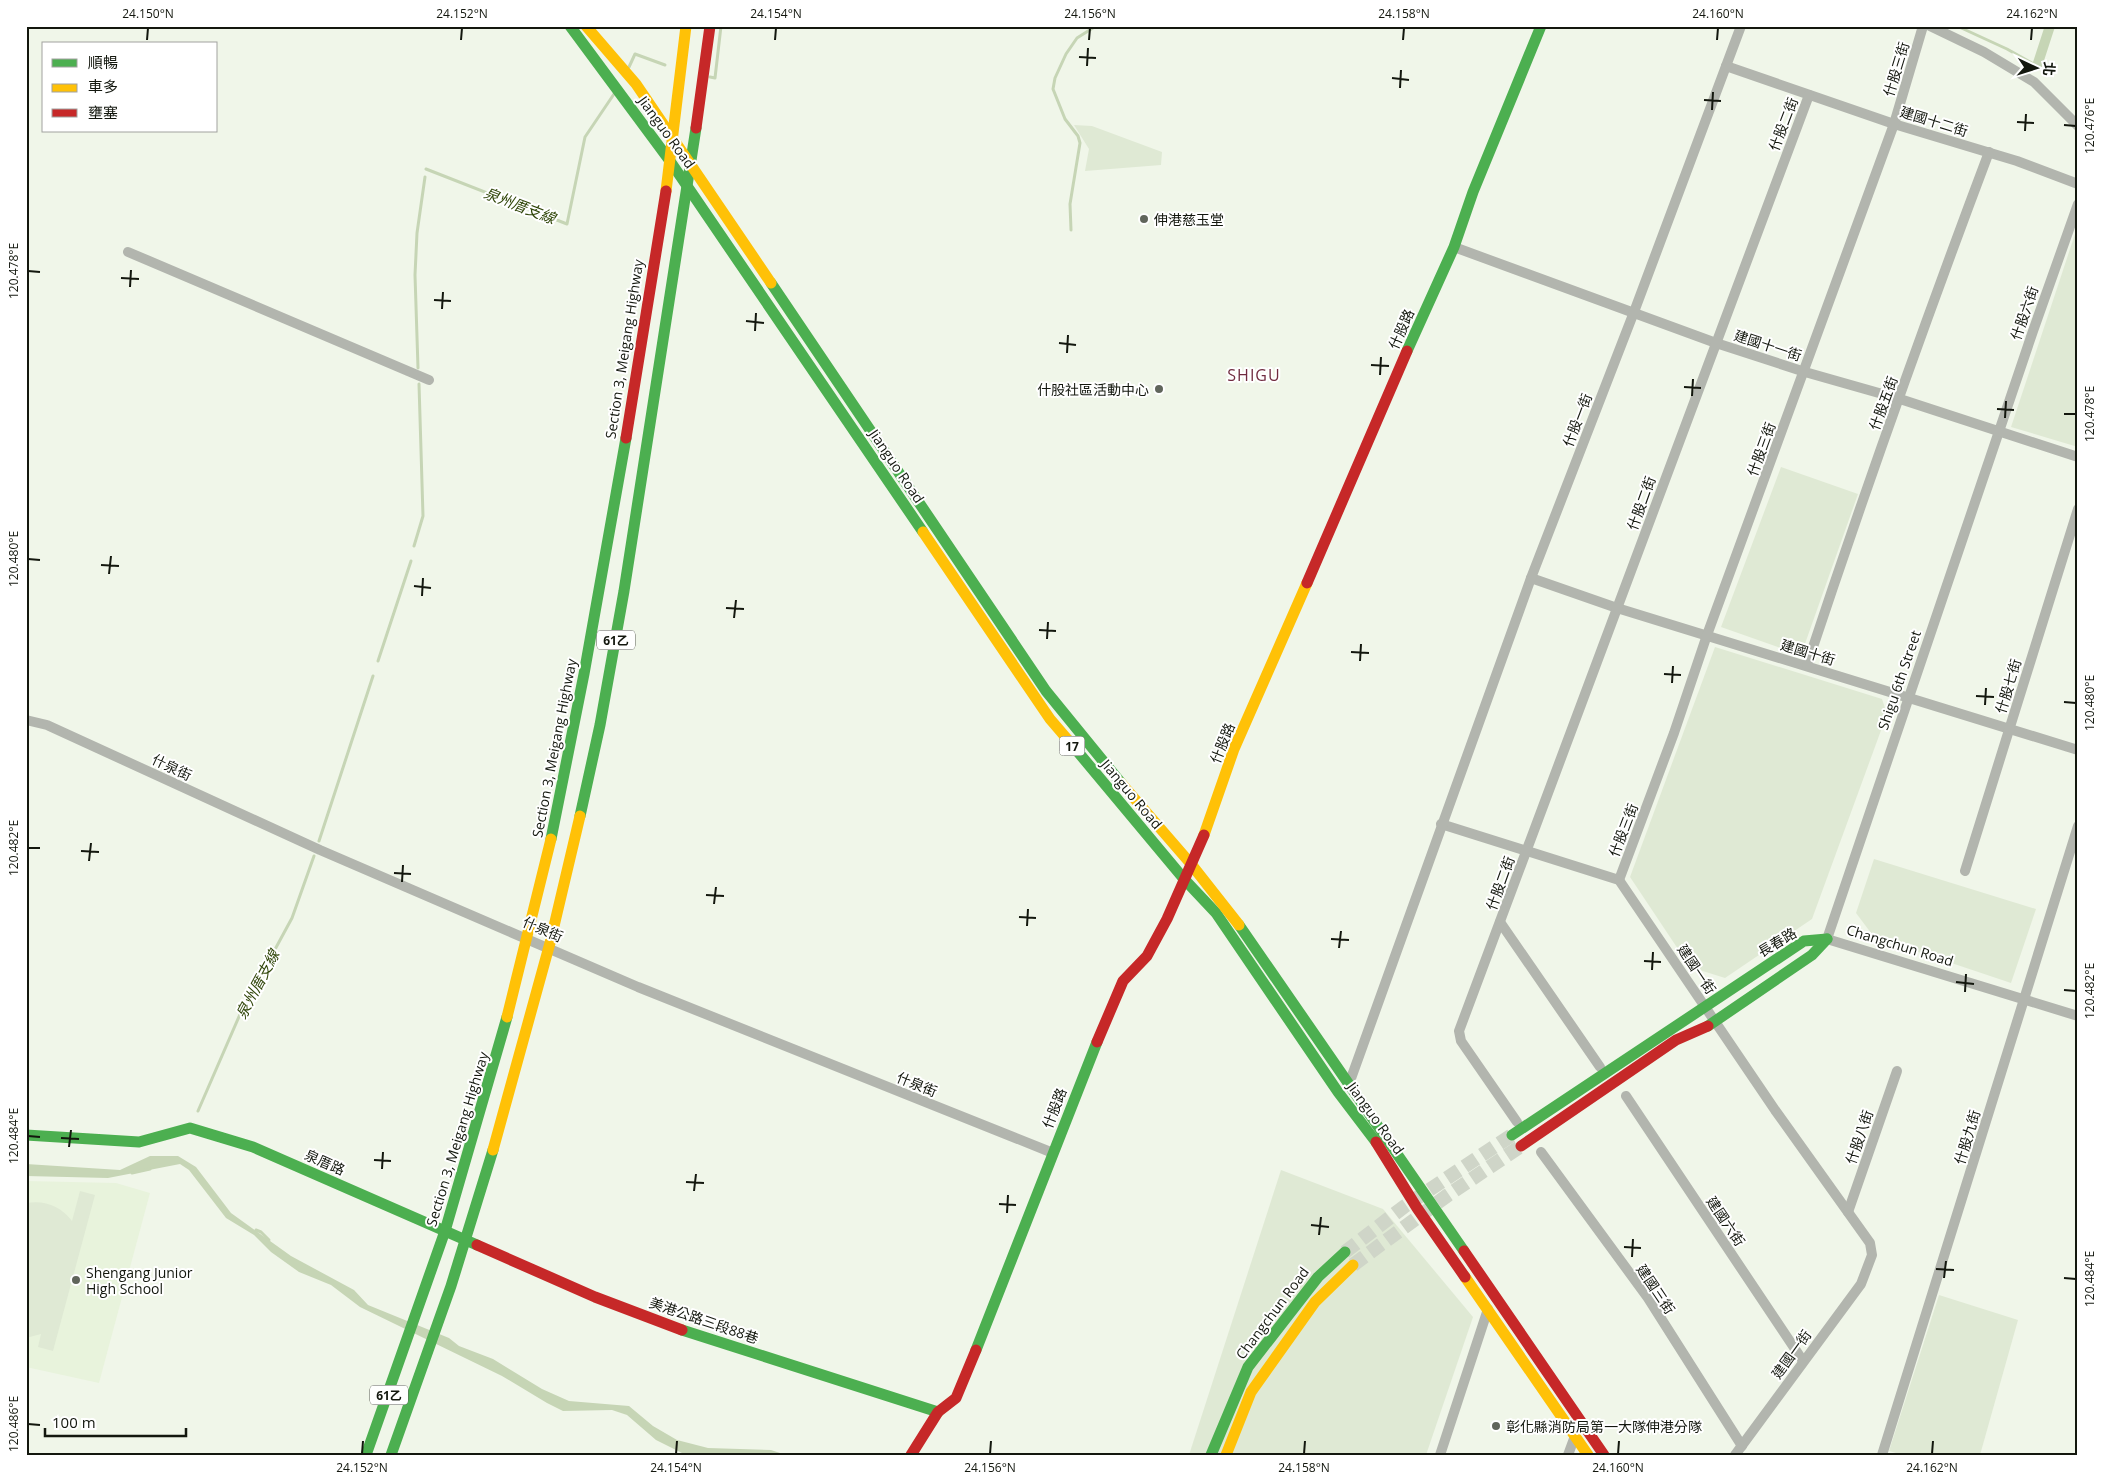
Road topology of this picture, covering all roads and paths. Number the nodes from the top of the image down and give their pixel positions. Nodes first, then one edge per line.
1 (570, 26) edge
2 (586, 26) edge
3 (686, 26) edge
4 (710, 26) edge
5 (1541, 26) edge
6 (1741, 26) edge
7 (1923, 26) edge
8 (1930, 26) edge
9 (1726, 66) junction
10 (1809, 95) junction
11 (1894, 124) junction
12 (2078, 126) edge
13 (673, 139) junction
14 (1989, 152) junction
15 (670, 160) junction
16 (692, 167) junction
17 (2078, 184) edge
18 (689, 189) junction
19 (2078, 204) edge
20 (1454, 247) junction
21 (128, 252) dead end
22 (1634, 312) junction
23 (1716, 343) junction
24 (1805, 372) junction
25 (429, 380) dead end
26 (1900, 399) junction
27 (1998, 432) junction
28 (2078, 457) edge
29 (903, 480) junction
30 (895, 490) junction
31 (2078, 508) edge
32 (1531, 578) junction
33 (1617, 608) junction
34 (1706, 635) junction
35 (1807, 665) junction
36 (1908, 698) junction
37 (26, 720) edge
38 (2009, 729) junction
39 (2078, 750) edge
40 (1441, 824) junction
41 (2078, 826) edge
42 (1526, 850) junction
43 (1191, 864) junction
44 (1965, 871) dead end
45 (1184, 879) junction
46 (1619, 880) junction
47 (1500, 922) junction
48 (528, 938) junction
49 (1827, 939) junction
50 (550, 947) junction
51 (2024, 1000) junction
52 (1705, 1006) junction
53 (2078, 1016) edge
54 (1714, 1019) junction
55 (1600, 1067) dead end
56 (1897, 1071) dead end
57 (1349, 1084) junction
58 (1626, 1096) dead end
59 (1517, 1122) dead end
60 (26, 1135) edge
61 (1512, 1135) tunnel mouth
62 (1521, 1146) tunnel mouth
63 (1541, 1152) dead end
64 (1053, 1153) junction
65 (1848, 1212) junction
66 (444, 1232) junction
67 (466, 1242) junction
68 (1345, 1252) tunnel mouth
69 (1353, 1265) tunnel mouth
70 (1488, 1309) junction
71 (1803, 1361) junction
72 (938, 1412) junction
73 (1575, 1436) junction
74 (1738, 1451) edge
75 (366, 1455) edge
76 (390, 1455) edge
77 (911, 1455) edge
78 (1211, 1455) edge
79 (1226, 1455) edge
80 (1440, 1455) edge
81 (1568, 1455) edge
82 (1588, 1455) edge
83 (1604, 1455) edge
84 (1882, 1455) edge

1 - 15 main road, Jianguo Road / 17
2 - 13 main road, Jianguo Road / 17
3 - 13 main road, Section 3, Meigang Highway / 61乙
4 - 16 main road, 61乙
5 - 20 main road, 什股路
6 - 9 street, 什股一街
7 - 11 street, 什股三街
8 - 12 street
9 - 10 street, 建國十二街
9 - 22 street, 什股一街
10 - 11 street, 建國十二街
10 - 23 street, 什股二街
11 - 14 street, 建國十二街
11 - 24 street, 什股三街
13 - 15 main road, Section 3, Meigang Highway / 61乙
13 - 16 main road, Jianguo Road / 17
14 - 17 street, 建國十二街
14 - 26 street, 什股五街
15 - 18 main road, Jianguo Road / 17
15 - 48 main road, Section 3, Meigang Highway / 61乙
16 - 18 main road, 61乙
16 - 29 main road, Jianguo Road / 17
18 - 30 main road, Jianguo Road / 17
18 - 50 main road, 61乙
19 - 27 street, 什股六街
20 - 22 street, 建國十一街
20 - 43 main road, 什股路
21 - 25 street
22 - 23 street, 建國十一街
22 - 32 street, 什股一街
23 - 24 street, 建國十一街
23 - 33 street, 什股二街
24 - 26 street, 建國十一街
24 - 34 street, 什股三街
26 - 27 street, 建國十一街
26 - 35 street, 什股五街
27 - 28 street, 建國十一街
27 - 36 street, Shigu 6th Street
29 - 30 main road
29 - 43 main road, Jianguo Road / 17
30 - 45 main road, Jianguo Road / 17
31 - 38 street, 什股七街
32 - 33 street, 建國十街
32 - 40 street, 什股一街
33 - 34 street, 建國十街
33 - 42 street, 什股二街
34 - 35 street, 建國十街
34 - 46 street, 什股三街
35 - 36 street, 建國十街
36 - 38 street, 建國十街
36 - 49 street, Shigu 6th Street
37 - 48 street, 什泉街
38 - 39 street, 建國十街
38 - 44 street, 什股七街
40 - 42 street
40 - 57 street
41 - 51 street, 什股九街
42 - 46 street
42 - 47 street, 什股二街
43 - 45 main road, 什股路
43 - 57 main road, Jianguo Road / 17
45 - 64 main road, 什股路
45 - 70 main road, Jianguo Road / 17
46 - 52 street, 建國一街
47 - 55 street
47 - 59 street
48 - 50 street, 什泉街
48 - 66 main road, Section 3, Meigang Highway / 61乙
49 - 51 street, Changchun Road
49 - 52 main road, 長春路
49 - 54 main road
50 - 64 street, 什泉街
50 - 67 main road, 61乙
51 - 53 street, Changchun Road
51 - 84 street, 什股九街
52 - 54 street, 建國一街
52 - 61 main road, 長春路
54 - 62 main road
54 - 65 street, 建國一街
56 - 65 street, 什股八街
57 - 83 main road, Jianguo Road / 17
58 - 71 street, 建國六街
60 - 66 main road, 泉厝路
63 - 74 street, 建國三街
64 - 72 main road, 什股路
65 - 71 street, 建國一街
66 - 67 main road, 泉厝路
66 - 75 main road, Section 3, Meigang Highway / 61乙
67 - 72 main road, 美港公路三段88巷
67 - 76 main road, 61乙
68 - 78 main road, Changchun Road
69 - 79 main road, Changchun Road
70 - 73 main road, Jianguo Road / 17
70 - 80 street
71 - 74 street, 建國一街
72 - 77 main road, 什股路
73 - 81 street
73 - 82 main road, Jianguo Road / 17

